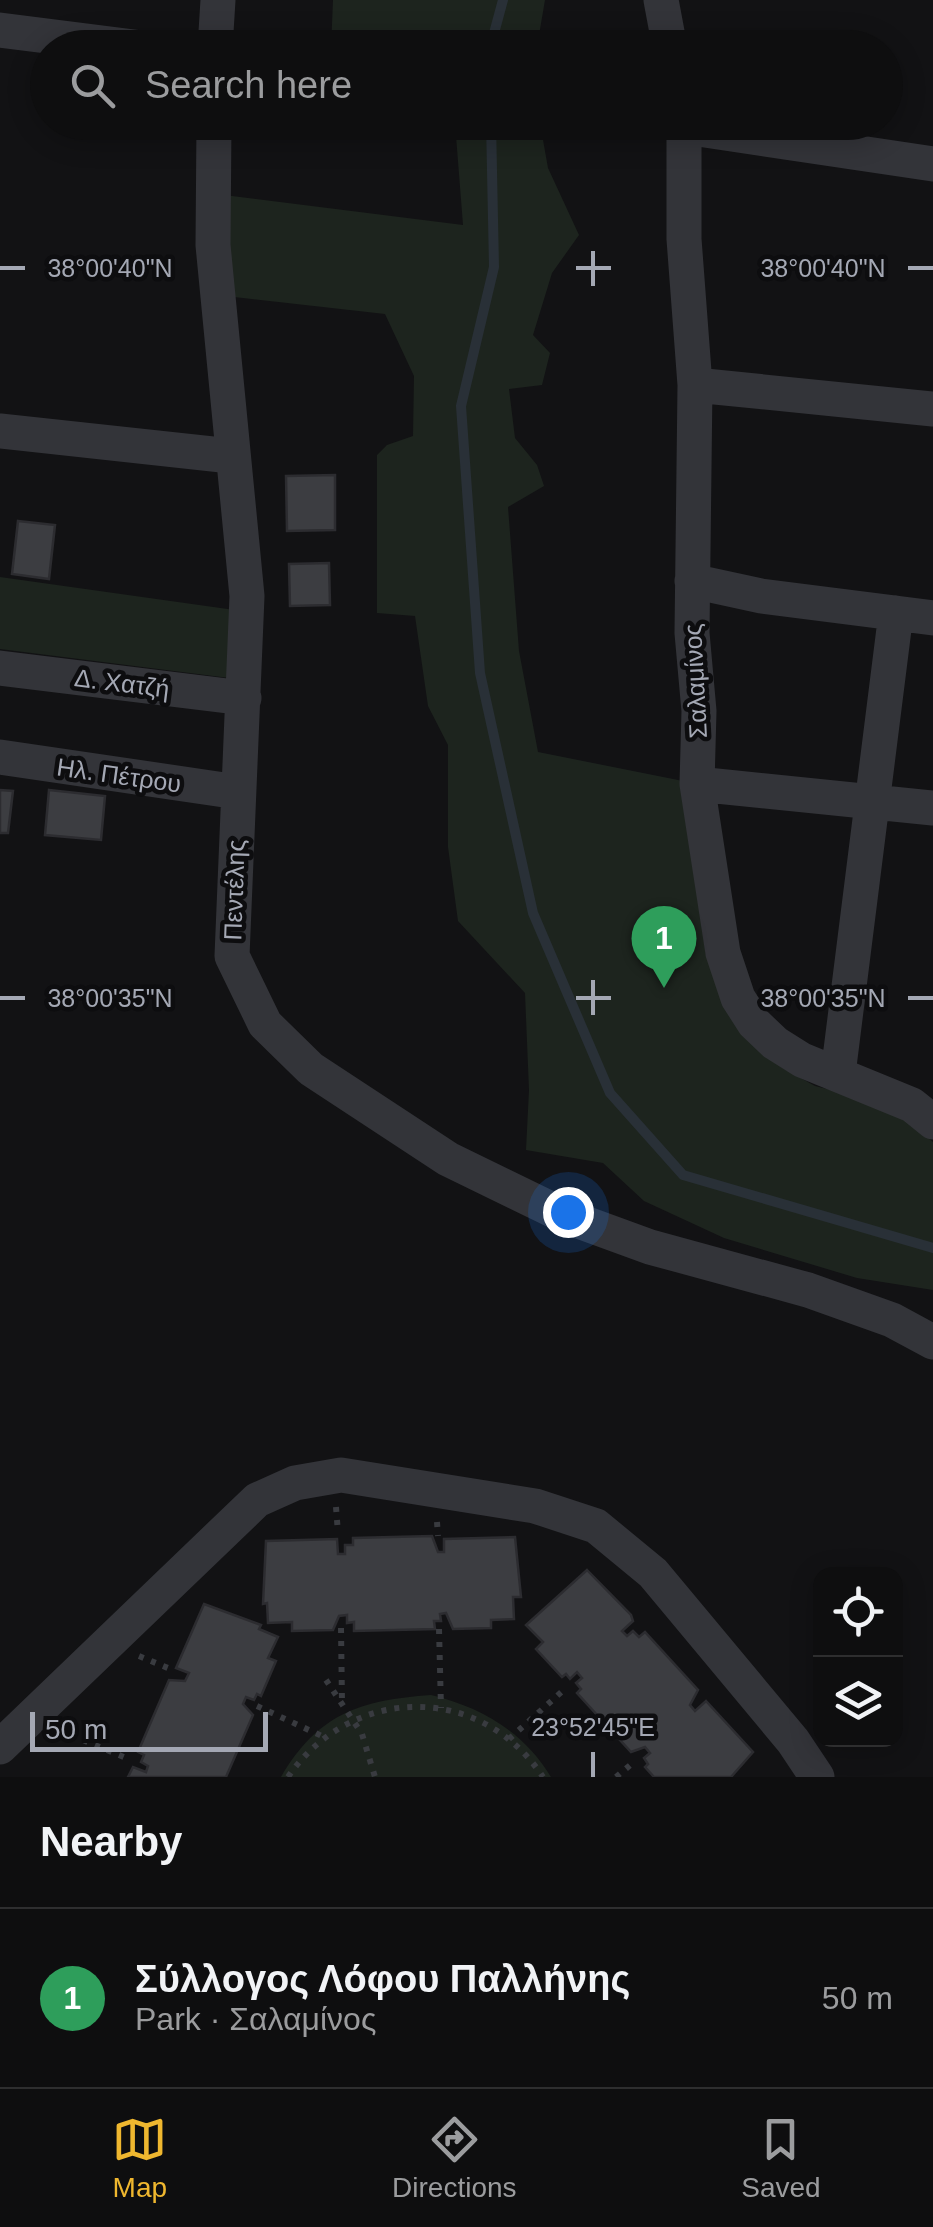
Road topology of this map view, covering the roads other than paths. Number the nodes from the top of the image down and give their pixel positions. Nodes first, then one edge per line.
1 (218, 0) edge
2 (661, 0) edge
3 (0, 30) edge
4 (216, 30) edge
5 (667, 30) edge
6 (30, 34) edge
7 (214, 140) edge
8 (684, 140) edge
9 (780, 140) edge
10 (933, 164) edge
11 (694, 386) junction
12 (933, 408) edge
13 (0, 431) edge
14 (231, 456) junction
15 (692, 581) junction
16 (896, 613) junction
17 (933, 618) edge
18 (0, 668) edge
19 (244, 698) junction
20 (0, 758) edge
21 (698, 784) junction
22 (238, 792) junction
23 (872, 802) junction
24 (933, 808) edge
25 (838, 1074) junction
26 (933, 1122) edge
27 (933, 1342) edge
28 (0, 1746) edge
29 (817, 1777) edge

1 - 4 street
2 - 5 street
3 - 6 street
7 - 14 street, Πεντέλης
8 - 11 street, Σαλαμίνος
9 - 10 street
11 - 12 street
11 - 15 street, Σαλαμίνος
13 - 14 street
14 - 19 street, Πεντέλης
15 - 16 street
15 - 21 street, Σαλαμίνος
16 - 17 street
16 - 23 street
18 - 19 street, Δ. Χατζή
19 - 22 street, Πεντέλης
20 - 22 street, Ηλ. Πέτρου
21 - 23 street
21 - 25 street, Σαλαμίνος
22 - 27 street, Πεντέλης
23 - 24 street
23 - 25 street
25 - 26 street, Σαλαμίνος
28 - 29 street

